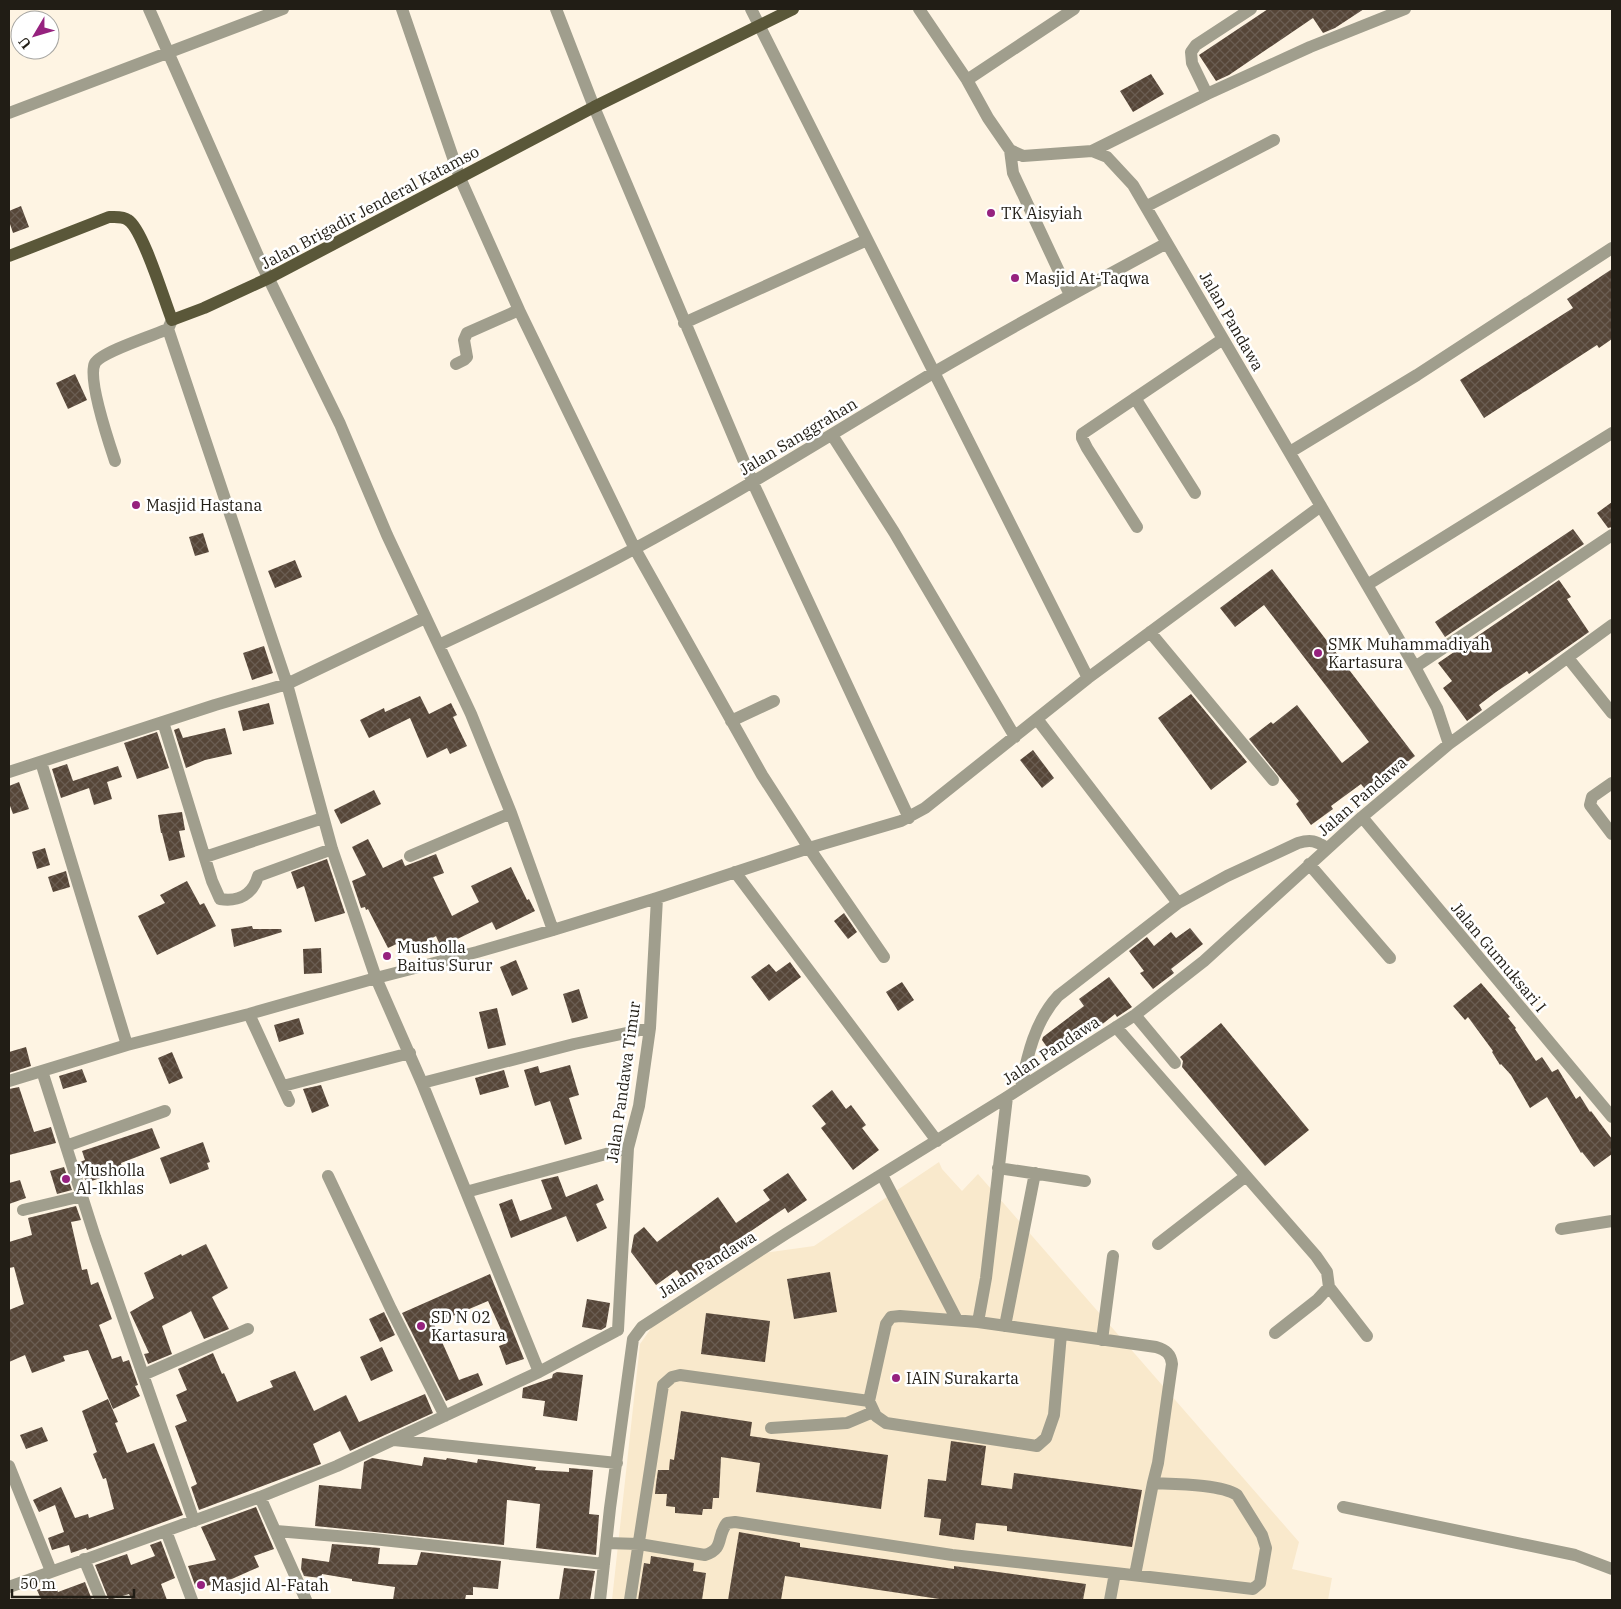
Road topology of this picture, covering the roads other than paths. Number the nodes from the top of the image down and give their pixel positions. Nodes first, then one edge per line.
1 (149, 9) edge
2 (283, 9) edge
3 (402, 9) edge
4 (556, 9) edge
5 (751, 9) edge
6 (793, 9) edge
7 (919, 9) edge
8 (1074, 9) edge
9 (1250, 9) edge
10 (1405, 9) edge
11 (759, 26) junction
12 (167, 53) junction
13 (967, 80) junction
14 (1207, 94) junction
15 (594, 107) junction
16 (9, 113) edge
17 (1274, 140) dead end
18 (1010, 150) junction
19 (1092, 151) junction
20 (460, 178) junction
21 (1147, 206) junction
22 (867, 240) junction
23 (1167, 243) junction
24 (1612, 248) edge
25 (9, 256) edge
26 (269, 278) junction
27 (1070, 296) junction
28 (518, 310) junction
29 (684, 323) junction
30 (170, 325) junction
31 (1223, 339) junction
32 (456, 364) dead end
33 (934, 373) junction
34 (1135, 398) junction
35 (1612, 433) edge
36 (832, 435) junction
37 (1290, 452) junction
38 (115, 461) dead end
39 (752, 483) junction
40 (1194, 493) dead end
41 (1320, 506) junction
42 (1137, 527) dead end
43 (1612, 535) edge
44 (635, 548) junction
45 (1367, 585) junction
46 (425, 618) junction
47 (1612, 625) edge
48 (1150, 632) junction
49 (439, 645) junction
50 (1568, 658) junction
51 (1415, 667) junction
52 (1088, 678) junction
53 (287, 684) junction
54 (774, 701) dead end
55 (1612, 713) edge
56 (1037, 720) junction
57 (731, 721) junction
58 (163, 722) junction
59 (1015, 737) junction
60 (1449, 744) junction
61 (40, 762) junction
62 (9, 772) edge
63 (1273, 780) dead end
64 (1612, 783) edge
65 (511, 814) junction
66 (1362, 817) junction
67 (323, 818) junction
68 (909, 818) junction
69 (1612, 834) edge
70 (809, 848) junction
71 (1327, 848) junction
72 (332, 849) junction
73 (410, 856) dead end
74 (205, 857) junction
75 (1310, 864) junction
76 (735, 872) junction
77 (657, 898) junction
78 (1178, 903) junction
79 (553, 930) junction
80 (884, 957) dead end
81 (1390, 958) dead end
82 (376, 978) junction
83 (249, 1014) junction
84 (1135, 1016) junction
85 (1116, 1027) junction
86 (650, 1028) junction
87 (127, 1044) junction
88 (410, 1054) junction
89 (1174, 1063) dead end
90 (42, 1071) junction
91 (9, 1081) edge
92 (422, 1083) junction
93 (283, 1086) junction
94 (1021, 1088) junction
95 (1006, 1097) junction
96 (289, 1101) dead end
97 (165, 1111) dead end
98 (1612, 1117) edge
99 (937, 1141) junction
100 (66, 1146) junction
101 (628, 1148) junction
102 (998, 1168) junction
103 (1035, 1173) junction
104 (882, 1175) junction
105 (328, 1176) dead end
106 (1246, 1176) junction
107 (1084, 1181) dead end
108 (466, 1192) junction
109 (82, 1196) junction
110 (23, 1210) dead end
111 (1612, 1221) edge
112 (1560, 1229) dead end
113 (1158, 1244) dead end
114 (1113, 1256) dead end
115 (1329, 1287) junction
116 (957, 1320) junction
117 (978, 1322) junction
118 (1005, 1326) junction
119 (248, 1329) dead end
120 (618, 1330) junction
121 (1275, 1333) dead end
122 (1061, 1334) junction
123 (635, 1335) junction
124 (1367, 1336) dead end
125 (1102, 1340) junction
126 (539, 1372) junction
127 (143, 1375) junction
128 (871, 1407) junction
129 (445, 1416) junction
130 (771, 1428) dead end
131 (394, 1440) junction
132 (617, 1463) junction
133 (9, 1466) edge
134 (1153, 1483) junction
135 (260, 1497) junction
136 (1343, 1507) dead end
137 (194, 1521) junction
138 (166, 1531) junction
139 (276, 1531) junction
140 (607, 1543) junction
141 (639, 1544) junction
142 (84, 1559) junction
143 (604, 1564) junction
144 (1612, 1569) edge
145 (51, 1571) junction
146 (1115, 1573) junction
147 (1135, 1575) junction
148 (9, 1586) edge
149 (101, 1600) edge
150 (192, 1600) edge
151 (306, 1600) edge
152 (600, 1600) edge
153 (630, 1600) edge
154 (1110, 1600) edge

1 - 12 street
2 - 12 street
3 - 20 street
4 - 15 street
5 - 11 street
6 - 11 main road, Jalan Brigadir Jenderal Katamso
7 - 13 street
8 - 13 street
9 - 14 street
10 - 14 street
11 - 15 main road, Jalan Brigadir Jenderal Katamso
11 - 22 street
12 - 16 street
12 - 26 street
13 - 18 street
14 - 19 street
15 - 20 main road, Jalan Brigadir Jenderal Katamso
15 - 29 street
17 - 21 street
18 - 19 street
18 - 27 street
19 - 21 street, Jalan Pandawa
20 - 26 main road, Jalan Brigadir Jenderal Katamso
20 - 28 street
21 - 23 street, Jalan Pandawa
22 - 29 street
22 - 33 street
23 - 27 street, Jalan Sanggrahan
23 - 31 street, Jalan Pandawa
24 - 37 street
25 - 30 main road
26 - 30 main road, Jalan Brigadir Jenderal Katamso
26 - 46 street
27 - 33 street, Jalan Sanggrahan
28 - 32 street
28 - 44 street
29 - 39 street
30 - 38 street
30 - 53 street
31 - 34 street
31 - 37 street, Jalan Pandawa
33 - 36 street, Jalan Sanggrahan
33 - 52 street
34 - 40 street
34 - 42 street
35 - 45 street
36 - 39 street, Jalan Sanggrahan
36 - 59 street
37 - 41 street, Jalan Pandawa
39 - 44 street, Jalan Sanggrahan
39 - 68 street
41 - 45 street, Jalan Pandawa
41 - 48 street
43 - 51 street
44 - 49 street, Jalan Sanggrahan
44 - 57 street
45 - 51 street, Jalan Pandawa
46 - 49 street
46 - 53 street
47 - 50 street, Jalan Pandawa
48 - 52 street
48 - 63 street
49 - 65 street
50 - 55 street
50 - 60 street, Jalan Pandawa
51 - 60 street, Jalan Pandawa
52 - 56 street
53 - 58 street
53 - 67 street
54 - 57 street
56 - 59 street
56 - 78 street
57 - 70 street
58 - 61 street
58 - 74 street
59 - 68 street
60 - 66 street, Jalan Pandawa
61 - 62 street
61 - 87 street
64 - 69 street
65 - 73 street
65 - 79 street
66 - 71 street, Jalan Pandawa
66 - 98 street, Jalan Gumuksari I
67 - 72 street
67 - 74 street
68 - 70 street
70 - 76 street
70 - 80 street
71 - 75 street, Jalan Pandawa
71 - 78 street
72 - 74 street
72 - 82 street
75 - 81 street
75 - 84 street, Jalan Pandawa
76 - 77 street
76 - 99 street
77 - 79 street
77 - 86 street, Jalan Pandawa Timur
78 - 94 street
79 - 82 street
82 - 83 street
82 - 88 street
83 - 87 street
83 - 93 street
84 - 85 street, Jalan Pandawa
84 - 89 street
85 - 94 street, Jalan Pandawa
85 - 106 street
86 - 92 street
86 - 101 street, Jalan Pandawa Timur
87 - 90 street
88 - 92 street
88 - 93 street
90 - 91 street
90 - 100 street
92 - 108 street
93 - 96 street
94 - 95 street, Jalan Pandawa
95 - 99 street, Jalan Pandawa
95 - 102 street
97 - 100 street
99 - 104 street, Jalan Pandawa
100 - 109 street
101 - 108 street
101 - 120 street, Jalan Pandawa Timur
102 - 103 street
102 - 117 street
103 - 107 street
103 - 118 street
104 - 116 street
104 - 123 street, Jalan Pandawa
105 - 129 street
106 - 113 street
106 - 115 street
108 - 126 street
109 - 110 street
109 - 127 street
111 - 112 street
114 - 125 street
115 - 121 street
115 - 124 street
116 - 117 street
116 - 128 street
117 - 118 street
118 - 122 street
119 - 127 street
120 - 123 street
120 - 126 street
122 - 125 street
122 - 128 street
123 - 132 street
125 - 134 street
126 - 129 street
127 - 137 street
128 - 130 street
128 - 141 street
129 - 131 street
131 - 132 street
131 - 135 street
132 - 140 street
133 - 145 street
134 - 147 street
134 - 147 street
135 - 137 street
135 - 139 street
136 - 144 street
137 - 138 street
138 - 142 street
138 - 150 street
139 - 143 street
139 - 151 street
140 - 141 street
140 - 143 street
141 - 146 street
141 - 153 street
142 - 145 street
142 - 149 street
143 - 152 street
145 - 148 street
146 - 147 street
146 - 154 street

